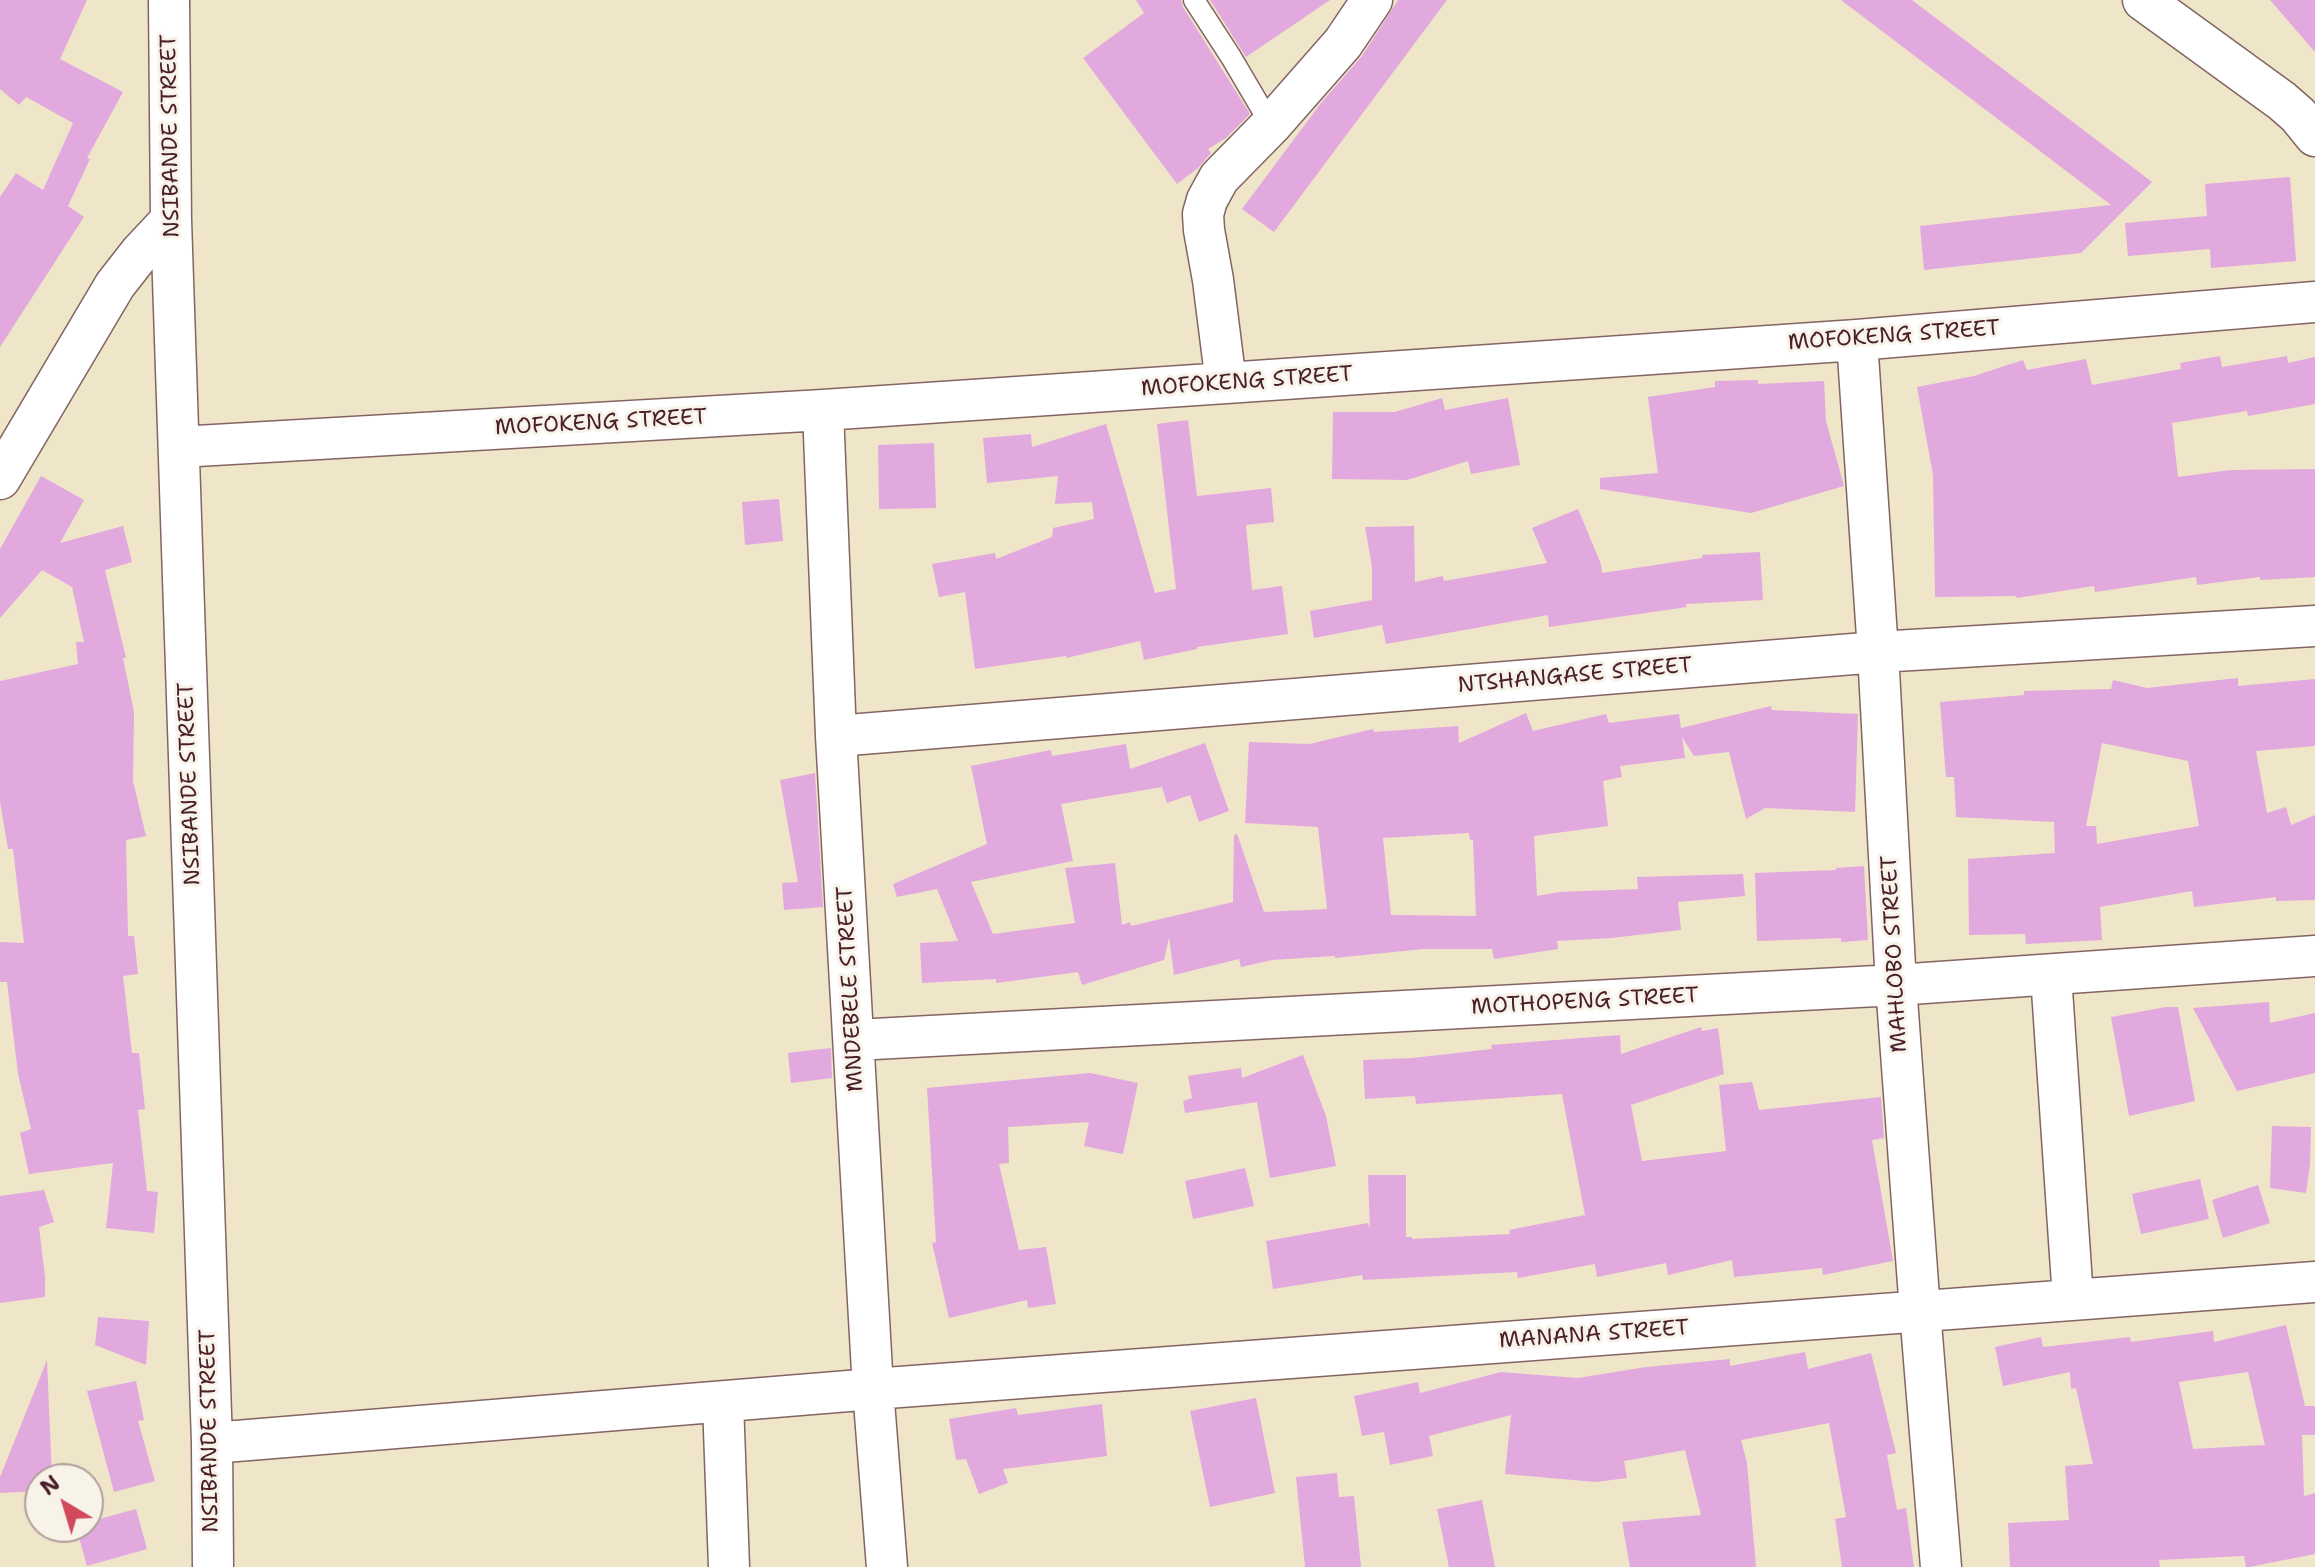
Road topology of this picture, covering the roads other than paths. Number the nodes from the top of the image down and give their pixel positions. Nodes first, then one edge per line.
1 (169, 0) edge
2 (1194, 0) edge
3 (1372, 0) edge
4 (2143, 0) edge
5 (1271, 125) junction
6 (2315, 136) edge
7 (171, 220) junction
8 (2315, 302) edge
9 (1857, 340) junction
10 (1226, 383) junction
11 (823, 410) junction
12 (179, 447) junction
13 (0, 479) edge
14 (2315, 626) edge
15 (1878, 652) junction
16 (836, 736) junction
17 (2315, 956) edge
18 (2051, 975) junction
19 (1896, 985) junction
20 (855, 1040) junction
21 (2315, 1282) edge
22 (2073, 1299) junction
23 (1920, 1311) junction
24 (873, 1389) junction
25 (723, 1402) junction
26 (212, 1443) junction
27 (213, 1567) edge
28 (729, 1567) edge
29 (887, 1567) edge
30 (1941, 1567) edge

1 - 7 street, NSIBANDE STREET
2 - 5 lane
3 - 5 street
4 - 6 street
5 - 10 street
7 - 12 street, NSIBANDE STREET
7 - 13 street
8 - 9 street, MOFOKENG STREET
9 - 10 street, MOFOKENG STREET
9 - 15 street, MAHLOBO STREET
10 - 11 street, MOFOKENG STREET
11 - 12 street, MOFOKENG STREET
11 - 16 street, MNDEBELE STREET
12 - 26 street, NSIBANDE STREET
14 - 15 street, NTSHANGASE STREET
15 - 16 street, NTSHANGASE STREET
15 - 19 street, MAHLOBO STREET
16 - 20 street, MNDEBELE STREET
17 - 18 street, MOTHOPENG STREET
18 - 19 street, MOTHOPENG STREET
18 - 22 street
19 - 20 street, MOTHOPENG STREET
19 - 23 street, MAHLOBO STREET
20 - 24 street, MNDEBELE STREET
21 - 22 street, MANANA STREET
22 - 23 street, MANANA STREET
23 - 24 street, MANANA STREET
23 - 30 street, MAHLOBO STREET
24 - 25 street, MANANA STREET
24 - 29 street, MNDEBELE STREET
25 - 26 street, MANANA STREET
25 - 28 street
26 - 27 street, NSIBANDE STREET

